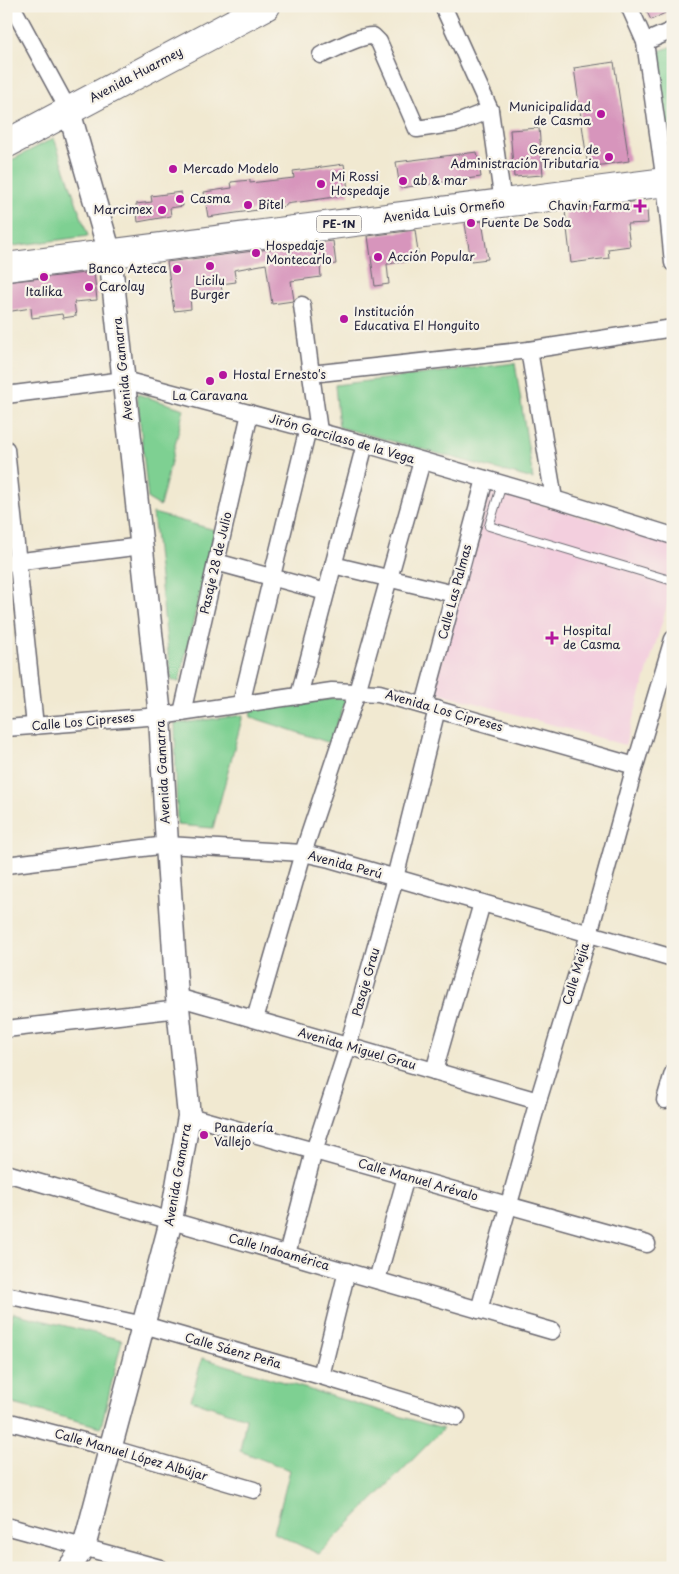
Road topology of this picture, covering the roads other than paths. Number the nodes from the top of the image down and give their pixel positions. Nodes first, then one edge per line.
1 (12, 6) edge
2 (443, 6) edge
3 (628, 6) edge
4 (262, 7) edge
5 (673, 30) edge
6 (645, 42) junction
7 (321, 55) dead end
8 (490, 110) junction
9 (68, 111) junction
10 (6, 144) edge
11 (669, 182) edge
12 (503, 203) junction
13 (110, 254) junction
14 (673, 263) edge
15 (6, 267) edge
16 (302, 306) dead end
17 (673, 328) edge
18 (529, 350) junction
19 (312, 374) junction
20 (124, 380) junction
21 (6, 395) edge
22 (250, 413) junction
23 (314, 430) junction
24 (365, 444) junction
25 (6, 449) edge
26 (422, 461) junction
27 (485, 479) junction
28 (502, 484) junction
29 (554, 499) junction
30 (673, 536) edge
31 (142, 546) junction
32 (12, 562) edge
33 (216, 562) junction
34 (333, 565) junction
35 (272, 577) junction
36 (389, 578) junction
37 (673, 581) edge
38 (326, 592) junction
39 (454, 594) junction
40 (673, 639) edge
41 (357, 692) junction
42 (299, 696) junction
43 (241, 704) junction
44 (431, 707) junction
45 (171, 714) junction
46 (35, 726) junction
47 (6, 728) edge
48 (635, 766) junction
49 (166, 845) junction
50 (303, 854) junction
51 (6, 865) edge
52 (395, 878) junction
53 (482, 903) junction
54 (589, 934) junction
55 (673, 958) edge
56 (178, 1003) junction
57 (255, 1019) junction
58 (6, 1029) edge
59 (348, 1046) junction
60 (434, 1071) junction
61 (673, 1073) edge
62 (665, 1100) dead end
63 (538, 1102) junction
64 (188, 1116) junction
65 (314, 1151) junction
66 (6, 1174) edge
67 (406, 1177) junction
68 (509, 1206) junction
69 (171, 1221) junction
70 (647, 1244) dead end
71 (287, 1254) junction
72 (347, 1271) junction
73 (377, 1280) junction
74 (6, 1295) edge
75 (479, 1310) junction
76 (144, 1326) junction
77 (552, 1331) dead end
78 (321, 1376) junction
79 (457, 1417) dead end
80 (6, 1421) edge
81 (110, 1448) junction
82 (254, 1490) dead end
83 (6, 1526) edge
84 (84, 1548) junction
85 (70, 1568) edge
86 (160, 1568) edge

1 - 9 street, Avenida Gamarra
2 - 8 street
3 - 6 street
4 - 9 highway, Avenida Huarmey
5 - 6 street
6 - 11 street
7 - 8 street
8 - 12 street
9 - 10 highway, Avenida Huarmey
9 - 13 street, Avenida Gamarra
11 - 12 highway, Avenida Luis Ormeño / PE-1N
11 - 14 street
12 - 13 highway, Avenida Luis Ormeño / PE-1N
13 - 15 highway, Avenida Luis Ormeño / PE-1N
13 - 20 street, Avenida Gamarra
16 - 19 street
17 - 18 street
18 - 19 street
18 - 29 street
19 - 23 street
20 - 21 street, Jirón Garcilaso de la Vega
20 - 22 street, Jirón Garcilaso de la Vega
20 - 31 street, Avenida Gamarra
22 - 23 street, Jirón Garcilaso de la Vega
22 - 33 street, Pasaje 28 de Julio
23 - 24 street, Jirón Garcilaso de la Vega
23 - 35 street
24 - 26 street, Jirón Garcilaso de la Vega
24 - 34 street
25 - 32 street
26 - 27 street, Jirón Garcilaso de la Vega
26 - 36 street
27 - 28 street, Jirón Garcilaso de la Vega
27 - 39 street, Calle Las Palmas
28 - 29 street, Jirón Garcilaso de la Vega
28 - 37 lane
29 - 30 street, Jirón Garcilaso de la Vega
31 - 32 street
31 - 45 street, Avenida Gamarra
32 - 46 street
33 - 35 street
33 - 45 street, Pasaje 28 de Julio
34 - 36 street
34 - 38 street
35 - 38 street
35 - 43 street
36 - 39 street
36 - 41 street
38 - 42 street
39 - 44 street, Calle Las Palmas
40 - 48 street, Calle Mejía
41 - 42 street, Avenida Los Cipreses
41 - 44 street, Avenida Los Cipreses
41 - 50 street
42 - 43 street, Avenida Los Cipreses
43 - 45 street, Avenida Los Cipreses
44 - 48 street, Avenida Los Cipreses
44 - 52 street, Pasaje Grau
45 - 46 street, Calle Los Cipreses
45 - 49 street, Avenida Gamarra
46 - 47 street, Calle Los Cipreses
48 - 54 street, Calle Mejía
49 - 50 street, Avenida Perú
49 - 51 street, Avenida Perú
49 - 56 street, Avenida Gamarra
50 - 52 street, Avenida Perú
50 - 57 street
52 - 53 street, Avenida Perú
52 - 59 street, Pasaje Grau
53 - 54 street, Avenida Perú
53 - 60 street
54 - 55 street, Avenida Perú
54 - 63 street, Calle Mejía
56 - 57 street, Avenida Miguel Grau
56 - 58 street, Avenida Miguel Grau
56 - 64 street, Avenida Gamarra
57 - 59 street, Avenida Miguel Grau
59 - 60 street, Avenida Miguel Grau
59 - 65 street, Pasaje Grau
60 - 63 street, Avenida Miguel Grau
61 - 62 street
63 - 68 street, Calle Mejía
64 - 65 street, Calle Manuel Arévalo
64 - 69 street, Avenida Gamarra
65 - 67 street, Calle Manuel Arévalo
65 - 71 street, Pasaje Grau
66 - 69 street, Calle Indoamérica
67 - 68 street, Calle Manuel Arévalo
67 - 73 street
68 - 70 street, Calle Manuel Arévalo
68 - 75 street, Calle Mejía
69 - 71 street, Calle Indoamérica
69 - 76 street, Avenida Gamarra
71 - 72 street, Calle Indoamérica
72 - 73 street, Calle Indoamérica
72 - 78 street
73 - 75 street, Calle Indoamérica
74 - 76 street, Calle Sáenz Peña
75 - 77 street, Calle Indoamérica
76 - 78 street, Calle Sáenz Peña
76 - 81 street, Avenida Gamarra
78 - 79 street, Calle Sáenz Peña
80 - 81 street, Calle Manuel López Albújar
81 - 82 street, Calle Manuel López Albújar
81 - 84 street, Avenida Gamarra
83 - 84 street
84 - 85 street, Avenida Gamarra
84 - 86 street

